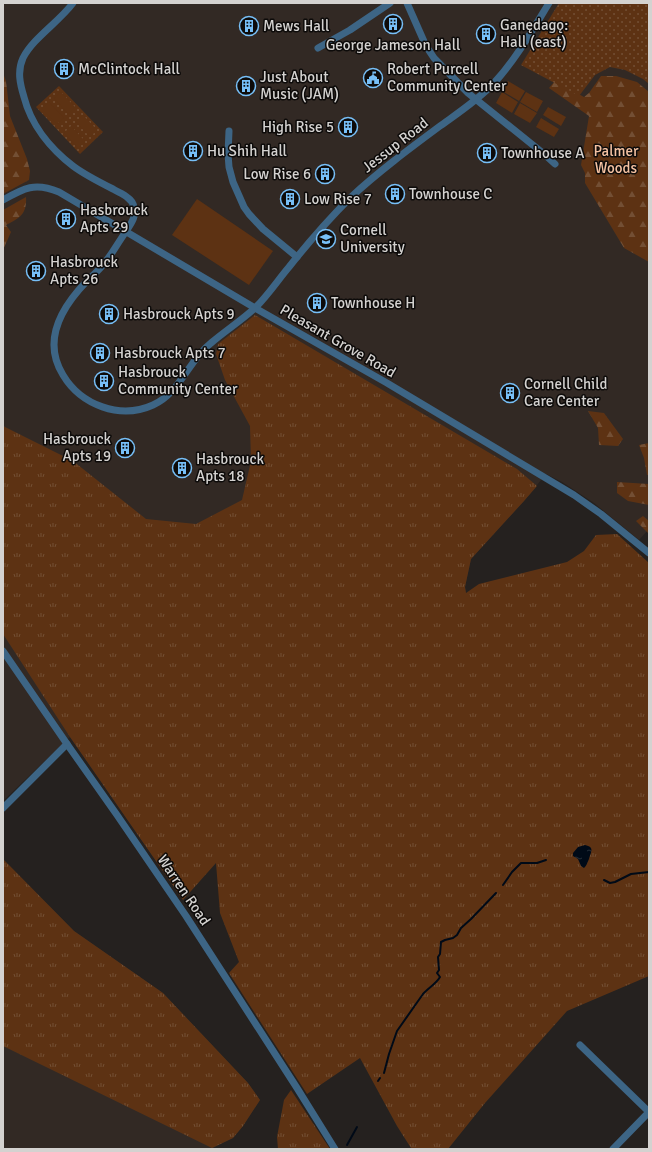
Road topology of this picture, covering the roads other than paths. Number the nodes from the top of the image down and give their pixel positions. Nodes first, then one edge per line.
1 (73, 3) edge
2 (390, 3) edge
3 (407, 3) edge
4 (549, 3) edge
5 (318, 48) dead end
6 (475, 99) junction
7 (229, 131) dead end
8 (554, 164) dead end
9 (3, 200) edge
10 (126, 232) junction
11 (297, 257) junction
12 (256, 308) junction
13 (649, 553) edge
14 (3, 650) edge
15 (67, 744) junction
16 (3, 808) edge
17 (580, 1045) dead end
18 (649, 1112) edge
19 (335, 1149) edge
20 (613, 1149) edge

1 - 10 street, Jessup Road
2 - 5 street
3 - 6 street
4 - 6 street, Jessup Road
6 - 8 street
6 - 11 street, Jessup Road
7 - 11 street
9 - 10 street, Pleasant Grove Road
10 - 12 street, Pleasant Grove Road
10 - 12 street, Jessup Road
11 - 12 street, Jessup Road
12 - 13 street, Pleasant Grove Road
14 - 15 street, Warren Road
15 - 16 street
15 - 19 street, Warren Road
17 - 18 street
18 - 20 street

